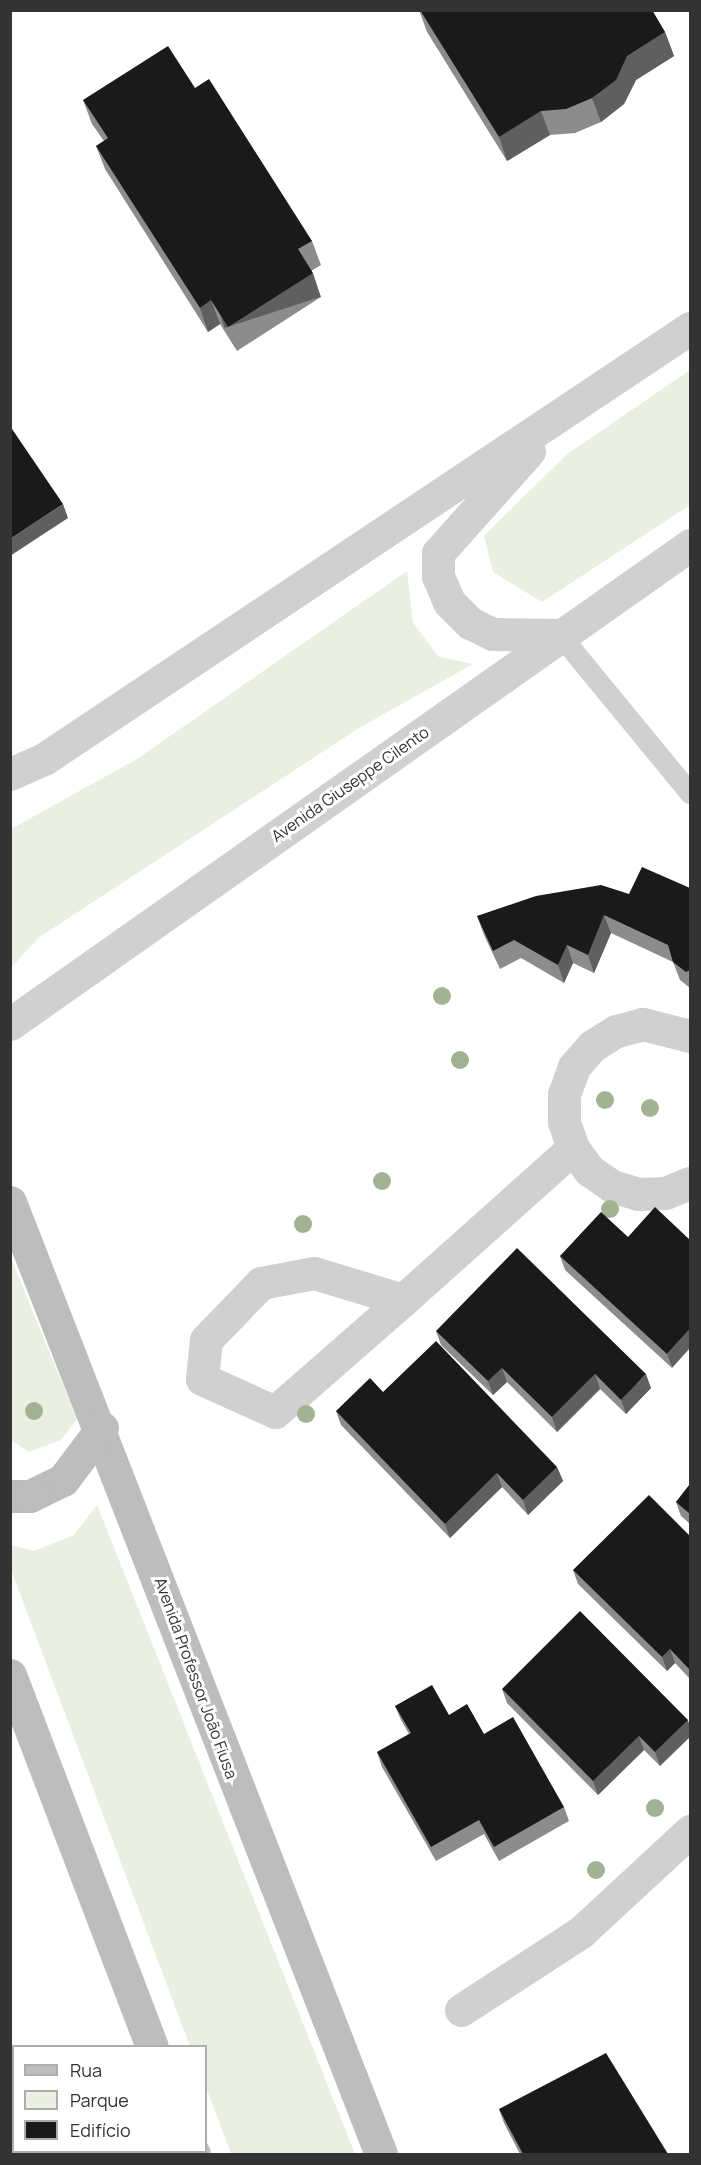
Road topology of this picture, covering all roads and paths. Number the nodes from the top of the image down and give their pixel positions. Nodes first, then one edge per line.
1 (690, 328) edge
2 (574, 405) junction
3 (690, 545) edge
4 (560, 635) junction
5 (10, 774) edge
6 (690, 793) edge
7 (10, 1024) edge
8 (690, 1036) edge
9 (573, 1148) junction
10 (690, 1183) edge
11 (10, 1202) edge
12 (403, 1300) junction
13 (102, 1428) junction
14 (10, 1496) edge
15 (10, 1675) edge
16 (690, 1831) edge
17 (461, 2010) dead end
18 (152, 2045) edge
19 (381, 2154) edge

1 - 2 street
2 - 4 street
2 - 5 street
3 - 4 street, Avenida Giuseppe Cilento
4 - 6 lane
4 - 7 street, Avenida Giuseppe Cilento
8 - 9 street
9 - 10 street
9 - 12 street
11 - 13 main road, Avenida Professor João Fiusa
12 - 12 street
13 - 14 main road
13 - 19 main road, Avenida Professor João Fiusa
15 - 18 main road
16 - 17 street

